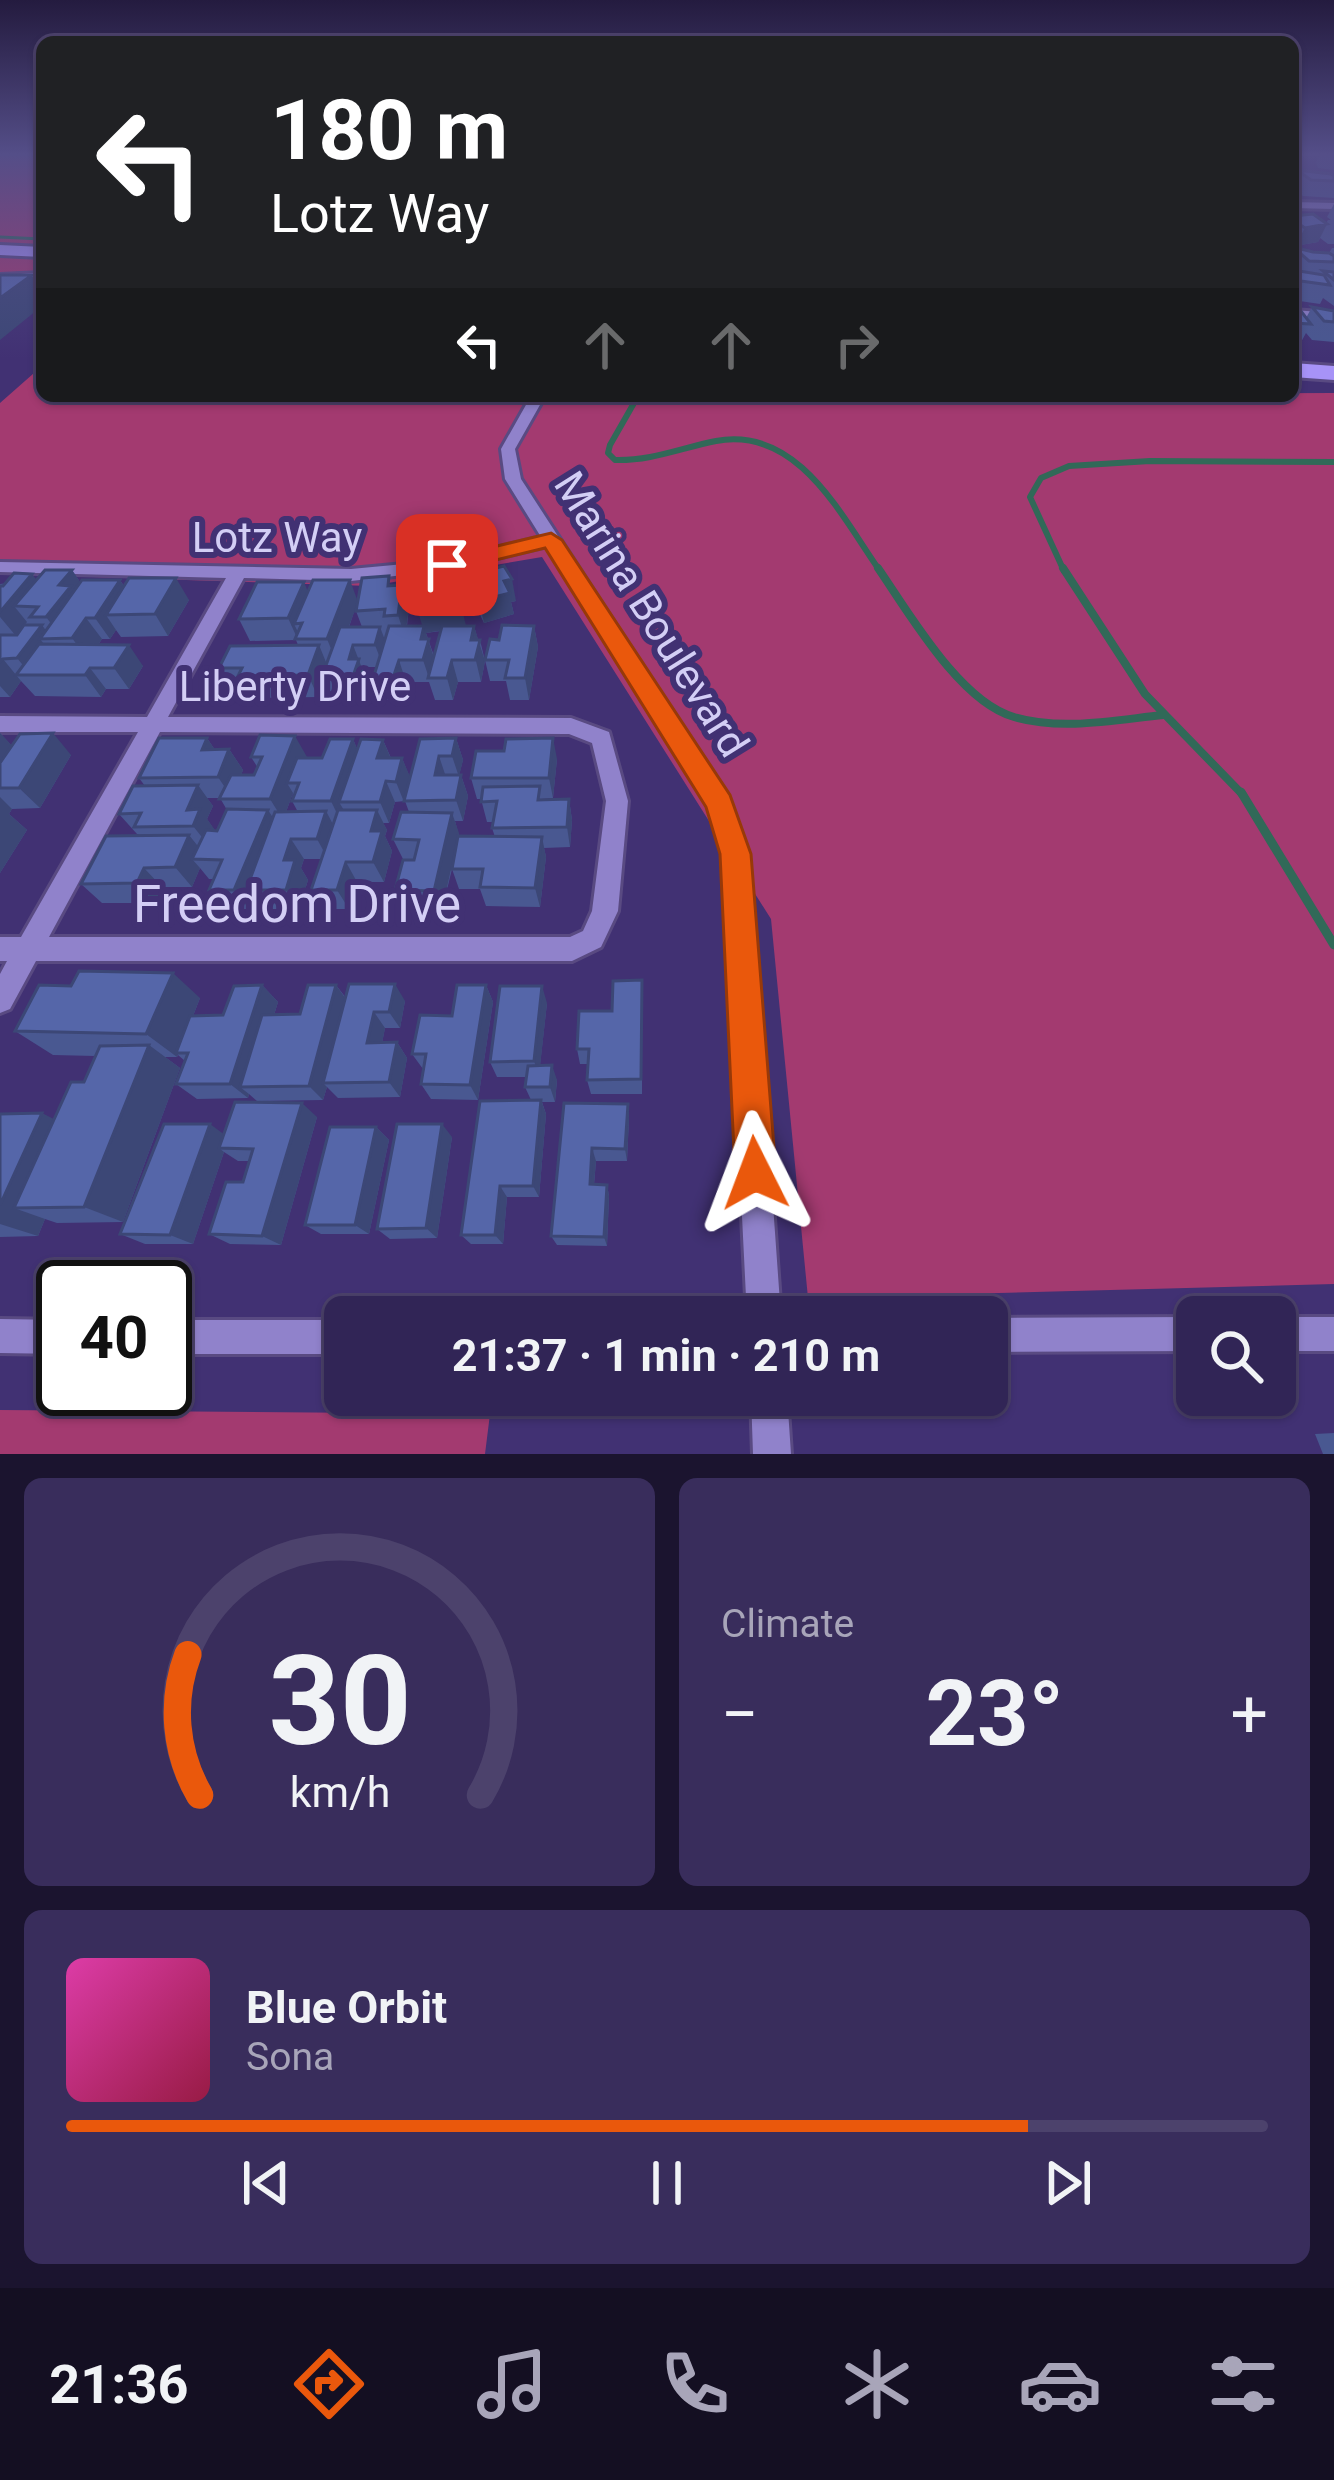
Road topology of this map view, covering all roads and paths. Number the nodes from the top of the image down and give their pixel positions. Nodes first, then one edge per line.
1 (0, 250) edge
2 (36, 252) edge
3 (0, 275) edge
4 (36, 275) edge
5 (1299, 314) edge
6 (1334, 317) edge
7 (1299, 370) edge
8 (1334, 373) edge
9 (1299, 390) edge
10 (1334, 393) edge
11 (534, 402) edge
12 (551, 540) junction
13 (0, 568) edge
14 (237, 574) junction
15 (0, 724) edge
16 (152, 724) junction
17 (592, 939) joint
18 (0, 949) edge
19 (28, 949) junction
20 (0, 1000) edge
21 (763, 1296) edge
22 (1176, 1334) edge
23 (1296, 1334) edge
24 (1334, 1334) edge
25 (1008, 1335) edge
26 (0, 1336) edge
27 (36, 1336) edge
28 (192, 1337) edge
29 (324, 1337) edge
30 (770, 1416) edge
31 (772, 1454) edge

1 - 2 highway
3 - 4 highway
5 - 6 street
7 - 8 highway
9 - 10 highway
11 - 12 street, Marina Boulevard
12 - 14 street, Lotz Way
12 - 21 street, Marina Boulevard
13 - 14 street, Lotz Way
14 - 16 street
15 - 16 street, Liberty Drive
16 - 17 street, Liberty Drive
16 - 19 street
17 - 19 street, Freedom Drive
18 - 19 street, Freedom Drive
19 - 20 street
22 - 25 street
23 - 24 street
26 - 27 street
28 - 29 street
30 - 31 street

